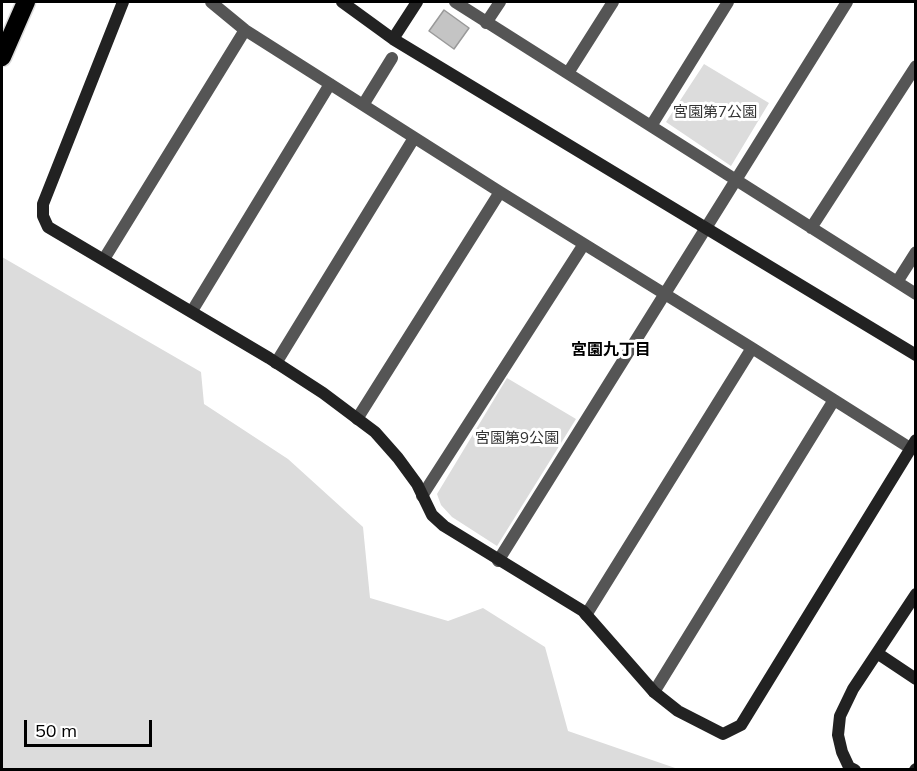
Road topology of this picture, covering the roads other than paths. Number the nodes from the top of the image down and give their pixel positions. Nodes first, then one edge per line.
1 (26, 2) edge
2 (123, 2) edge
3 (211, 2) edge
4 (342, 2) edge
5 (417, 2) edge
6 (454, 2) edge
7 (500, 2) edge
8 (613, 2) edge
9 (728, 2) edge
10 (847, 2) edge
11 (486, 23) junction
12 (245, 30) junction
13 (393, 39) junction
14 (2, 57) edge
15 (392, 58) dead end
16 (915, 66) edge
17 (568, 73) junction
18 (330, 84) junction
19 (363, 105) junction
20 (651, 126) junction
21 (414, 138) junction
22 (735, 180) junction
23 (500, 192) junction
24 (705, 228) junction
25 (811, 228) junction
26 (584, 244) junction
27 (915, 252) edge
28 (104, 259) junction
29 (897, 282) junction
30 (664, 294) junction
31 (915, 294) edge
32 (192, 311) junction
33 (753, 348) junction
34 (915, 355) edge
35 (276, 363) junction
36 (834, 400) junction
37 (357, 419) junction
38 (913, 444) edge
39 (422, 496) junction
40 (498, 561) junction
41 (915, 594) edge
42 (586, 615) junction
43 (877, 653) junction
44 (915, 679) edge
45 (654, 692) junction
46 (855, 770) edge

1 - 14 highway
2 - 28 street
3 - 12 street
4 - 13 street
5 - 13 street
6 - 11 street
7 - 11 street
8 - 17 street
9 - 20 street
10 - 22 street
11 - 17 street
12 - 18 street
12 - 28 street
13 - 24 street
15 - 19 street
16 - 25 street
17 - 20 street
18 - 19 street
18 - 32 street
19 - 21 street
20 - 22 street
21 - 23 street
21 - 35 street
22 - 24 street
22 - 25 street
23 - 26 street
23 - 37 street
24 - 30 street
24 - 34 street
25 - 29 street
26 - 30 street
26 - 39 street
27 - 29 street
28 - 32 street
29 - 31 street
30 - 33 street
30 - 40 street
32 - 35 street
33 - 36 street
33 - 42 street
35 - 37 street
36 - 38 street
36 - 45 street
37 - 39 street
38 - 45 street
39 - 40 street
40 - 42 street
41 - 43 street
42 - 45 street
43 - 44 street
43 - 46 street

